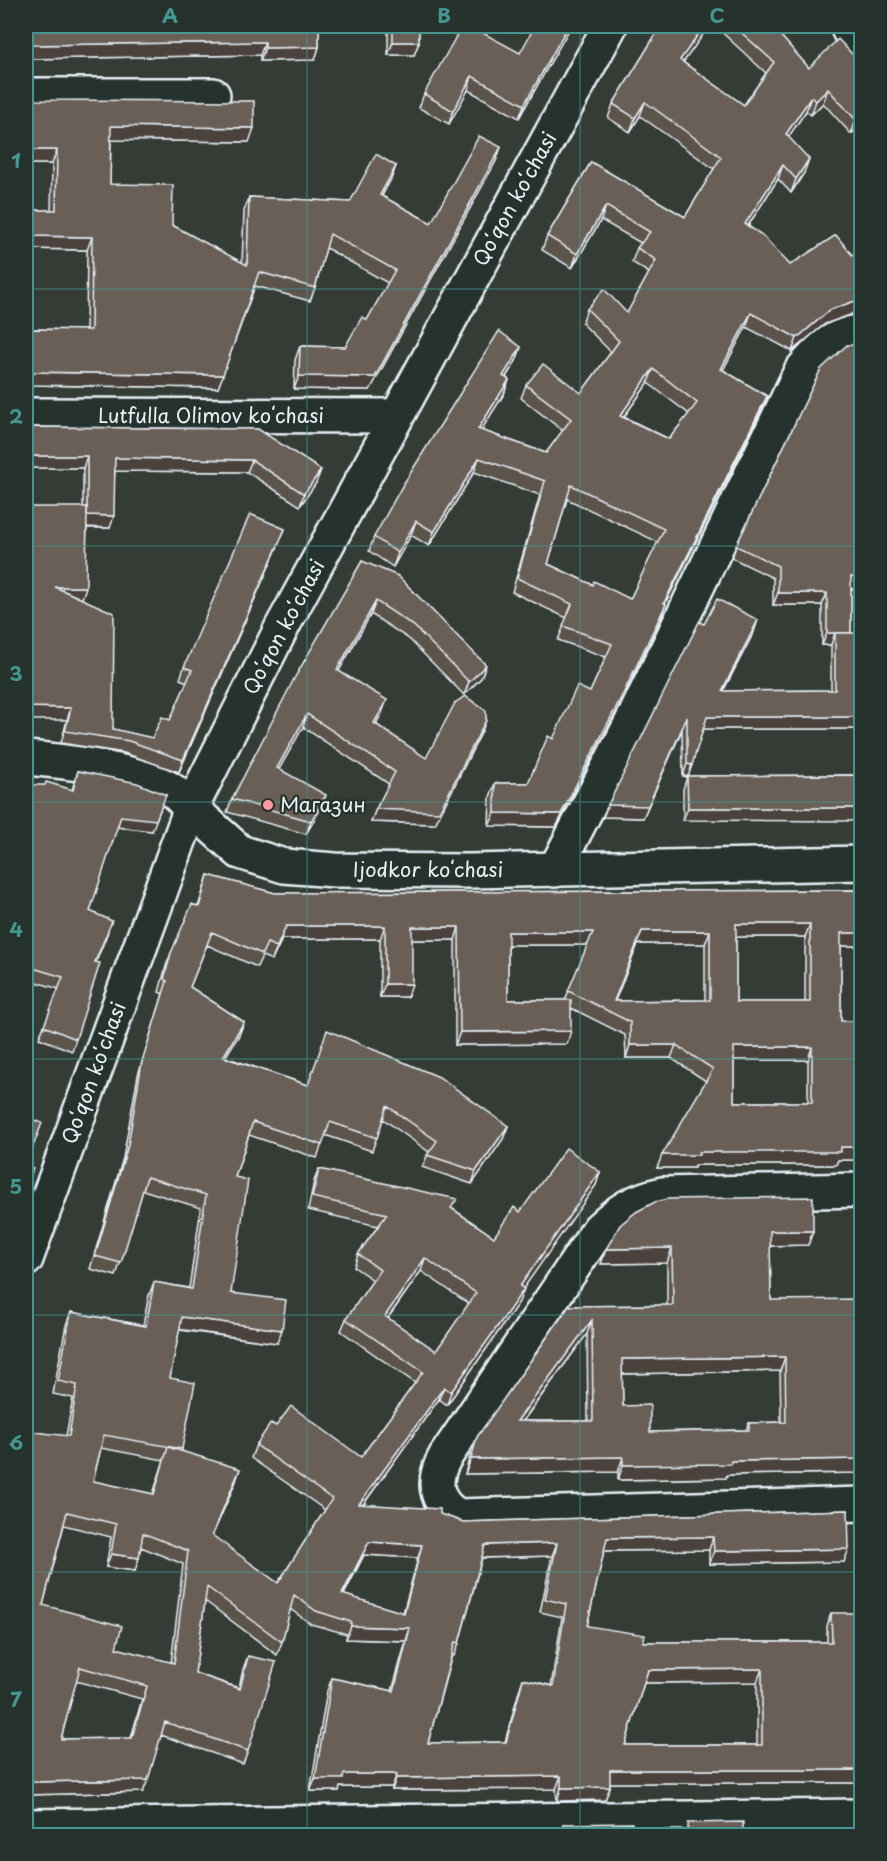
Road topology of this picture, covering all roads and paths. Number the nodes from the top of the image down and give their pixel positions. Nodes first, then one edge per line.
1 (610, 26) edge
2 (847, 26) edge
3 (861, 57) edge
4 (26, 95) edge
5 (213, 95) dead end
6 (861, 332) edge
7 (26, 415) edge
8 (397, 416) junction
9 (26, 758) edge
10 (191, 808) junction
11 (861, 863) edge
12 (555, 870) junction
13 (861, 1190) edge
14 (26, 1259) edge
15 (861, 1504) edge
16 (861, 1816) edge
17 (26, 1826) edge
18 (116, 1831) edge

1 - 8 street, Qoʻqon koʻchasi
2 - 3 street
4 - 5 street
6 - 12 street
7 - 8 street, Lutfulla Olimov koʻchasi
8 - 10 street, Qoʻqon koʻchasi
9 - 10 street, Ijodkor koʻchasi
10 - 12 street, Ijodkor koʻchasi
10 - 14 street, Qoʻqon koʻchasi
11 - 12 street, Ijodkor koʻchasi
13 - 15 street
16 - 18 street
17 - 18 street

